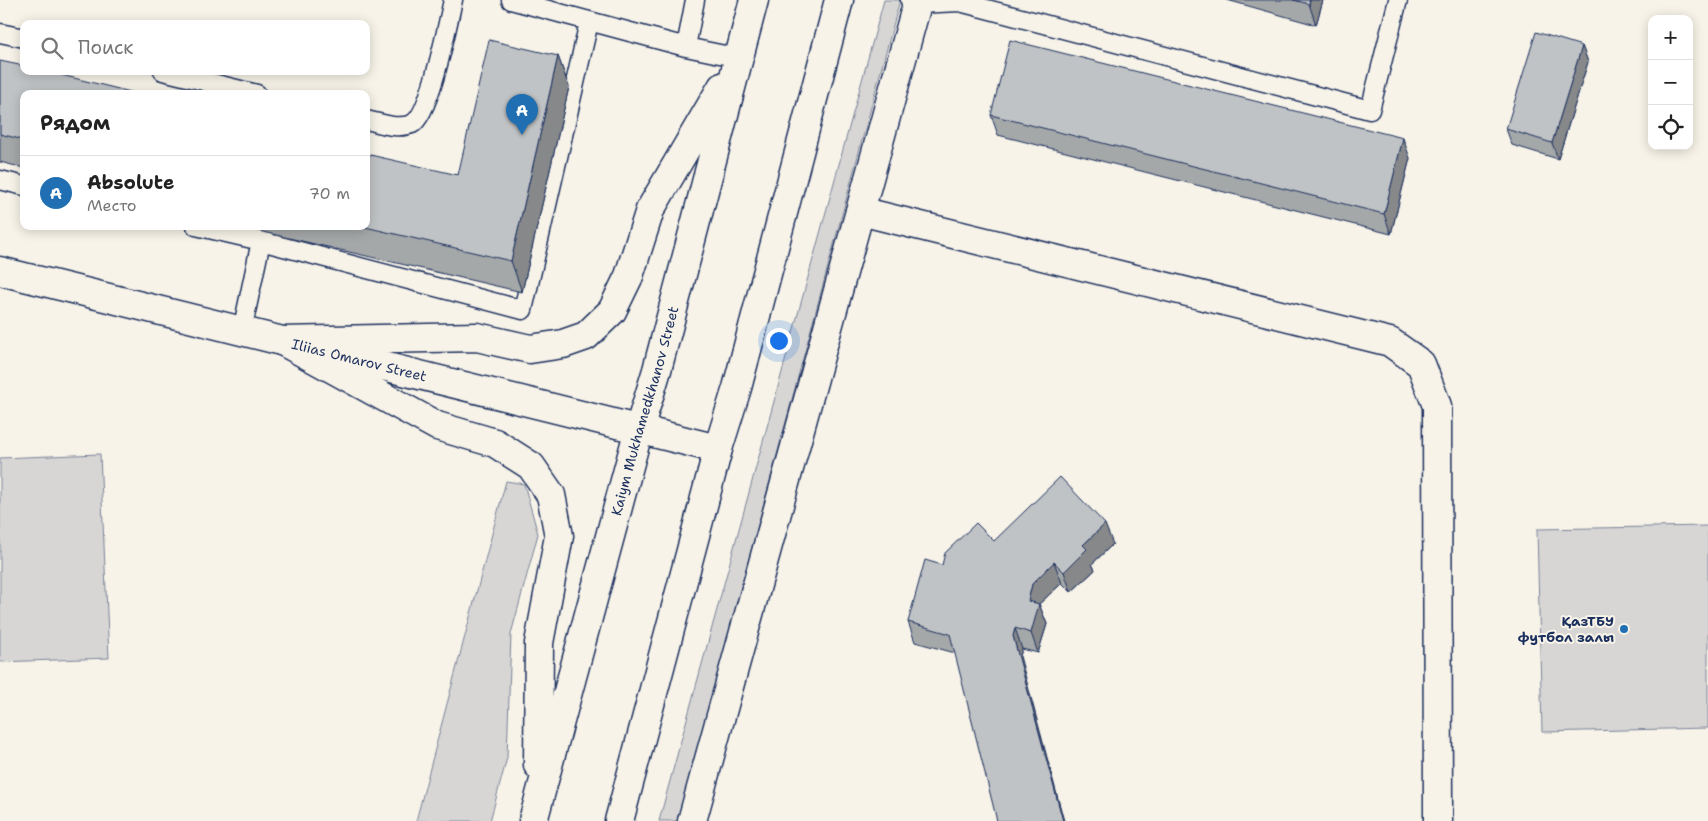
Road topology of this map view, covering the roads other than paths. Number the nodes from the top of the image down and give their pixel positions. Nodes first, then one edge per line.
1 (453, 0) edge
2 (511, 0) edge
3 (695, 0) edge
4 (754, 0) edge
5 (840, 0) edge
6 (1398, 0) edge
7 (916, 2) edge
8 (589, 22) junction
9 (0, 32) edge
10 (20, 37) edge
11 (686, 47) junction
12 (739, 58) junction
13 (179, 75) edge
14 (241, 90) edge
15 (370, 121) edge
16 (0, 180) edge
17 (20, 185) edge
18 (860, 211) junction
19 (212, 230) edge
20 (261, 242) junction
21 (0, 271) edge
22 (242, 331) junction
23 (281, 341) junction
24 (639, 429) junction
25 (718, 449) junction
26 (535, 812) edge
27 (619, 821) edge
28 (692, 821) edge
29 (1438, 821) edge

1 - 15 lane
2 - 8 lane
3 - 11 lane
4 - 12 main road, Kaiym Mukhamedkhanov Street
5 - 25 main road
6 - 7 lane
7 - 18 main road
8 - 11 lane
8 - 20 lane
9 - 10 lane
11 - 12 lane
12 - 23 main road
12 - 24 main road, Kaiym Mukhamedkhanov Street
13 - 14 lane
16 - 17 lane
18 - 28 main road
18 - 29 main road
19 - 20 lane
20 - 22 lane
21 - 22 main road, Iliias Omarov Street
22 - 23 main road, Iliias Omarov Street
23 - 24 main road, Iliias Omarov Street
23 - 26 main road
24 - 25 main road, Iliias Omarov Street
24 - 26 main road, Kaiym Mukhamedkhanov Street
25 - 27 main road

